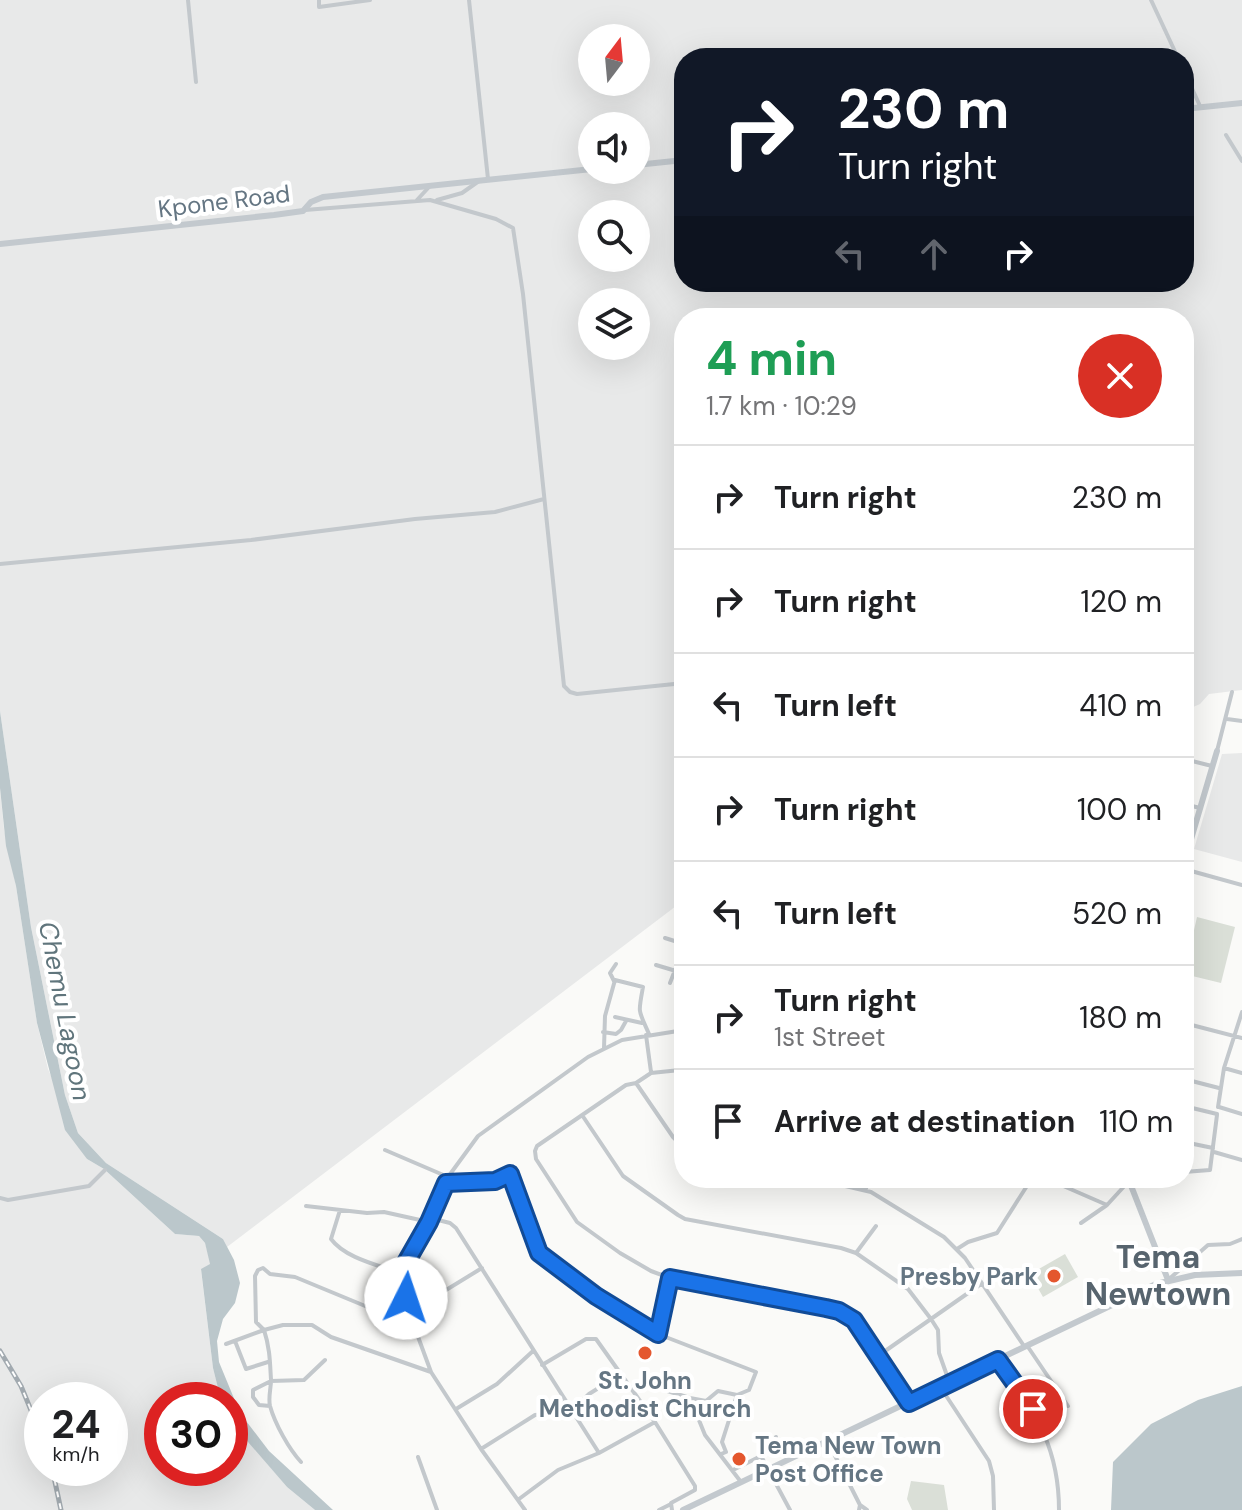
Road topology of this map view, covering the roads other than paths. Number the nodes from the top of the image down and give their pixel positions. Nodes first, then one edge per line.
1 (188, 0) edge
2 (319, 0) edge
3 (370, 0) edge
4 (469, 0) edge
5 (1151, 0) edge
6 (1173, 48) edge
7 (196, 82) dead end
8 (1194, 93) edge
9 (1242, 103) edge
10 (1194, 108) edge
11 (1201, 108) junction
12 (1226, 135) dead end
13 (674, 161) edge
14 (1242, 161) edge
15 (650, 164) edge
16 (578, 170) edge
17 (484, 179) junction
18 (431, 185) junction
19 (417, 200) junction
20 (435, 201) junction
21 (303, 211) junction
22 (0, 244) edge
23 (544, 499) junction
24 (0, 564) edge
25 (674, 684) edge
26 (1232, 692) dead end
27 (1227, 719) junction
28 (1242, 721) edge
29 (1217, 751) joint
30 (1194, 762) edge
31 (1212, 766) junction
32 (1194, 806) edge
33 (1200, 808) junction
34 (1194, 829) edge
35 (1194, 872) edge
36 (1242, 885) edge
37 (665, 938) dead end
38 (674, 941) edge
39 (616, 964) dead end
40 (656, 965) dead end
41 (674, 970) edge
42 (674, 975) edge
43 (614, 981) junction
44 (670, 983) dead end
45 (1242, 1012) edge
46 (615, 1017) dead end
47 (626, 1021) junction
48 (642, 1023) junction
49 (1194, 1026) edge
50 (674, 1031) edge
51 (603, 1032) junction
52 (647, 1034) junction
53 (1234, 1036) junction
54 (1242, 1038) edge
55 (604, 1050) junction
56 (1224, 1068) junction
57 (674, 1071) edge
58 (651, 1073) junction
59 (1242, 1073) edge
60 (1194, 1082) edge
61 (636, 1083) junction
62 (1219, 1088) junction
63 (1218, 1107) junction
64 (1194, 1109) edge
65 (1242, 1114) edge
66 (582, 1115) junction
67 (1217, 1115) junction
68 (674, 1138) edge
69 (1194, 1145) edge
70 (385, 1150) dead end
71 (1214, 1150) junction
72 (1242, 1160) edge
73 (105, 1170) dead end
74 (1194, 1172) edge
75 (448, 1177) junction
76 (446, 1183) junction
77 (856, 1188) edge
78 (1026, 1188) edge
79 (1068, 1188) edge
80 (1122, 1188) edge
81 (1132, 1188) edge
82 (865, 1190) joint
83 (0, 1198) edge
84 (1107, 1205) junction
85 (306, 1206) dead end
86 (340, 1210) junction
87 (429, 1220) junction
88 (1081, 1223) dead end
89 (876, 1226) dead end
90 (1242, 1239) edge
91 (957, 1249) junction
92 (856, 1253) junction
93 (482, 1268) junction
94 (400, 1273) junction
95 (1242, 1273) edge
96 (670, 1278) junction
97 (1168, 1280) junction
98 (982, 1284) junction
99 (410, 1315) junction
100 (931, 1319) junction
101 (264, 1330) junction
102 (658, 1334) junction
103 (235, 1341) junction
104 (226, 1344) dead end
105 (1026, 1348) junction
106 (533, 1350) junction
107 (878, 1356) junction
108 (325, 1360) dead end
109 (998, 1360) junction
110 (269, 1361) junction
111 (542, 1365) junction
112 (431, 1372) junction
113 (621, 1374) junction
114 (271, 1381) junction
115 (950, 1384) junction
116 (941, 1388) junction
117 (661, 1389) dead end
118 (737, 1395) junction
119 (690, 1398) junction
120 (565, 1401) junction
121 (909, 1403) junction
122 (270, 1406) junction
123 (1068, 1406) dead end
124 (456, 1409) junction
125 (571, 1411) junction
126 (655, 1422) junction
127 (776, 1437) dead end
128 (828, 1442) junction
129 (481, 1449) junction
130 (599, 1453) junction
131 (721, 1454) junction
132 (761, 1456) junction
133 (418, 1457) dead end
134 (301, 1462) dead end
135 (733, 1470) junction
136 (770, 1470) junction
137 (742, 1483) junction
138 (519, 1499) junction
139 (671, 1507) edge
140 (859, 1508) edge
141 (437, 1510) edge
142 (525, 1510) edge
143 (659, 1510) edge
144 (683, 1510) edge
145 (790, 1510) edge
146 (867, 1510) edge
147 (994, 1510) edge
148 (1059, 1510) edge

1 - 7 street
2 - 3 street
4 - 17 street
5 - 6 street
8 - 11 street
9 - 11 street
10 - 11 street
12 - 14 street
13 - 15 street
16 - 17 street, Kpone Road
17 - 18 street, Kpone Road
17 - 20 street
18 - 19 street
18 - 21 street, Kpone Road
19 - 20 street
19 - 21 street
20 - 23 street
21 - 22 street, Kpone Road
23 - 24 street
23 - 25 street
26 - 27 street
27 - 28 street
27 - 29 street
29 - 31 street
30 - 31 street
31 - 33 street
32 - 33 street
33 - 34 street
35 - 36 street
37 - 38 street
39 - 43 street
40 - 41 street
42 - 44 street
43 - 48 street
43 - 51 street
45 - 53 street
46 - 47 street
47 - 48 street
47 - 51 street
48 - 52 street
49 - 53 street
50 - 52 street
51 - 55 street
52 - 55 street
52 - 58 street
53 - 54 street
53 - 56 street
55 - 75 street
56 - 59 street
56 - 62 street
57 - 58 street
58 - 61 street
60 - 62 street
61 - 66 street
61 - 68 street
62 - 63 street
63 - 65 street
63 - 67 street
64 - 67 street
66 - 92 street
66 - 96 street
67 - 71 street
69 - 71 street
70 - 75 street
71 - 72 street
71 - 74 street
73 - 83 street
75 - 76 street
76 - 87 street
76 - 102 street
77 - 82 street
78 - 91 street
79 - 84 street
80 - 84 street
81 - 97 street
82 - 91 street
84 - 88 street
85 - 86 street
86 - 87 street
86 - 94 street
87 - 93 street
87 - 94 street
89 - 92 street
90 - 97 street
91 - 98 street
92 - 100 street
93 - 99 street
93 - 106 street
94 - 99 street
95 - 97 street
96 - 102 street
96 - 107 street
97 - 105 street
98 - 100 street
98 - 105 street
99 - 101 street
99 - 112 street
100 - 107 street
100 - 115 street
101 - 103 street
101 - 110 street
101 - 112 street
102 - 118 street
103 - 104 street
103 - 110 street
105 - 109 street
105 - 123 street
106 - 111 street
106 - 124 street
107 - 121 street
108 - 114 street
109 - 115 street
109 - 148 street
110 - 114 street
111 - 113 street
111 - 120 street
112 - 124 street
113 - 125 street
113 - 126 street
114 - 122 street
114 - 122 street
115 - 116 street
116 - 121 street
116 - 147 street
117 - 119 street
118 - 119 street
118 - 131 street
119 - 131 street
120 - 125 street
120 - 129 street
121 - 128 street
122 - 134 street
124 - 129 street
125 - 130 street
126 - 130 street
126 - 139 street
127 - 132 street
128 - 136 street
128 - 140 street
129 - 138 street
130 - 138 street
131 - 135 street
132 - 135 street
132 - 136 street
133 - 141 street
135 - 137 street
136 - 137 street
136 - 145 street
137 - 144 street
138 - 142 street
139 - 143 street
140 - 146 street

